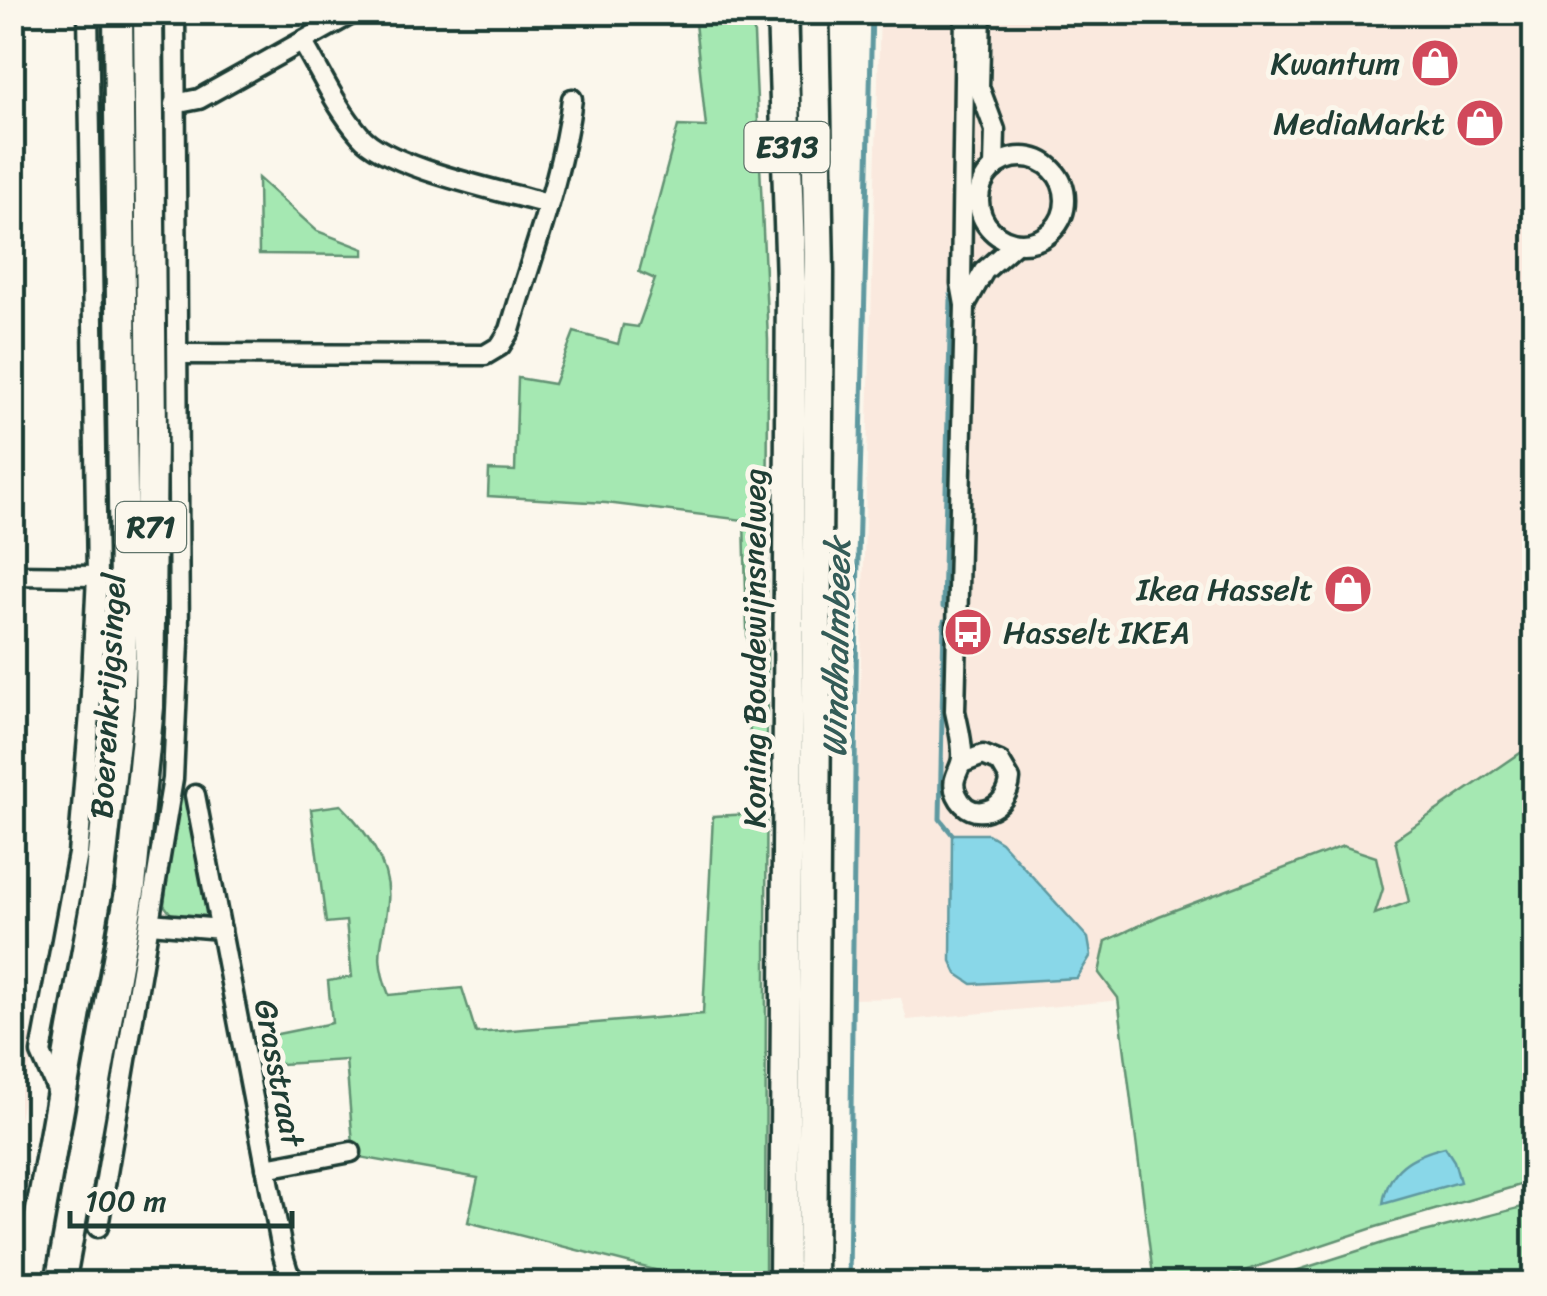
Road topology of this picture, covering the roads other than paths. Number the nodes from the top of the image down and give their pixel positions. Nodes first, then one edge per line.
1 (88, 12) edge
2 (118, 12) edge
3 (355, 12) edge
4 (782, 12) edge
5 (814, 12) edge
6 (966, 12) edge
7 (981, 12) edge
8 (157, 14) edge
9 (303, 43) junction
10 (175, 56) junction
11 (572, 99) dead end
12 (174, 104) junction
13 (996, 130) junction
14 (1026, 158) junction
15 (994, 168) junction
16 (548, 204) junction
17 (989, 228) junction
18 (1016, 243) junction
19 (984, 271) junction
20 (965, 306) junction
21 (178, 354) junction
22 (122, 445) junction
23 (94, 471) junction
24 (12, 575) edge
25 (96, 576) junction
26 (955, 711) junction
27 (982, 755) junction
28 (962, 763) junction
29 (195, 795) dead end
30 (150, 922) junction
31 (221, 929) junction
32 (61, 1098) junction
33 (111, 1136) junction
34 (351, 1152) dead end
35 (266, 1168) junction
36 (76, 1195) junction
37 (98, 1227) dead end
38 (28, 1284) edge
39 (60, 1284) edge
40 (298, 1284) edge
41 (784, 1284) edge
42 (812, 1284) edge

1 - 23 street, Boerenkrijgsingel
2 - 22 highway, Boerenkrijgsingel / R71
3 - 9 street
4 - 41 highway, Koning Boudewijnsnelweg / E313
5 - 42 highway, Koning Boudewijnsnelweg / E313
6 - 20 street
7 - 13 street
8 - 10 street
8 - 10 street, Boerenkrijgsingel
8 - 36 highway, Boerenkrijgsingel / R71
9 - 12 street
9 - 16 street
10 - 12 street, Boerenkrijgsingel
11 - 16 street
12 - 21 street, Boerenkrijgsingel
13 - 14 street
13 - 15 street
14 - 15 street
14 - 18 street
15 - 17 street
16 - 21 street
17 - 18 street
17 - 19 street
18 - 19 street
19 - 20 street
20 - 26 street
21 - 30 street, Boerenkrijgsingel
22 - 23 street
22 - 32 highway, Boerenkrijgsingel / R71
23 - 25 street, Boerenkrijgsingel
24 - 25 street
25 - 32 street, Boerenkrijgsingel
26 - 27 street
26 - 28 street
27 - 28 street
27 - 28 street
29 - 31 street, Grasstraat
30 - 31 street
30 - 33 street, Boerenkrijgsingel
31 - 35 street, Grasstraat
32 - 38 highway, Boerenkrijgsingel / R71
33 - 36 street, Boerenkrijgsingel
33 - 37 street, Boerenkrijgsingel
34 - 35 street
35 - 40 street, Grasstraat
36 - 39 highway, Boerenkrijgsingel / R71

